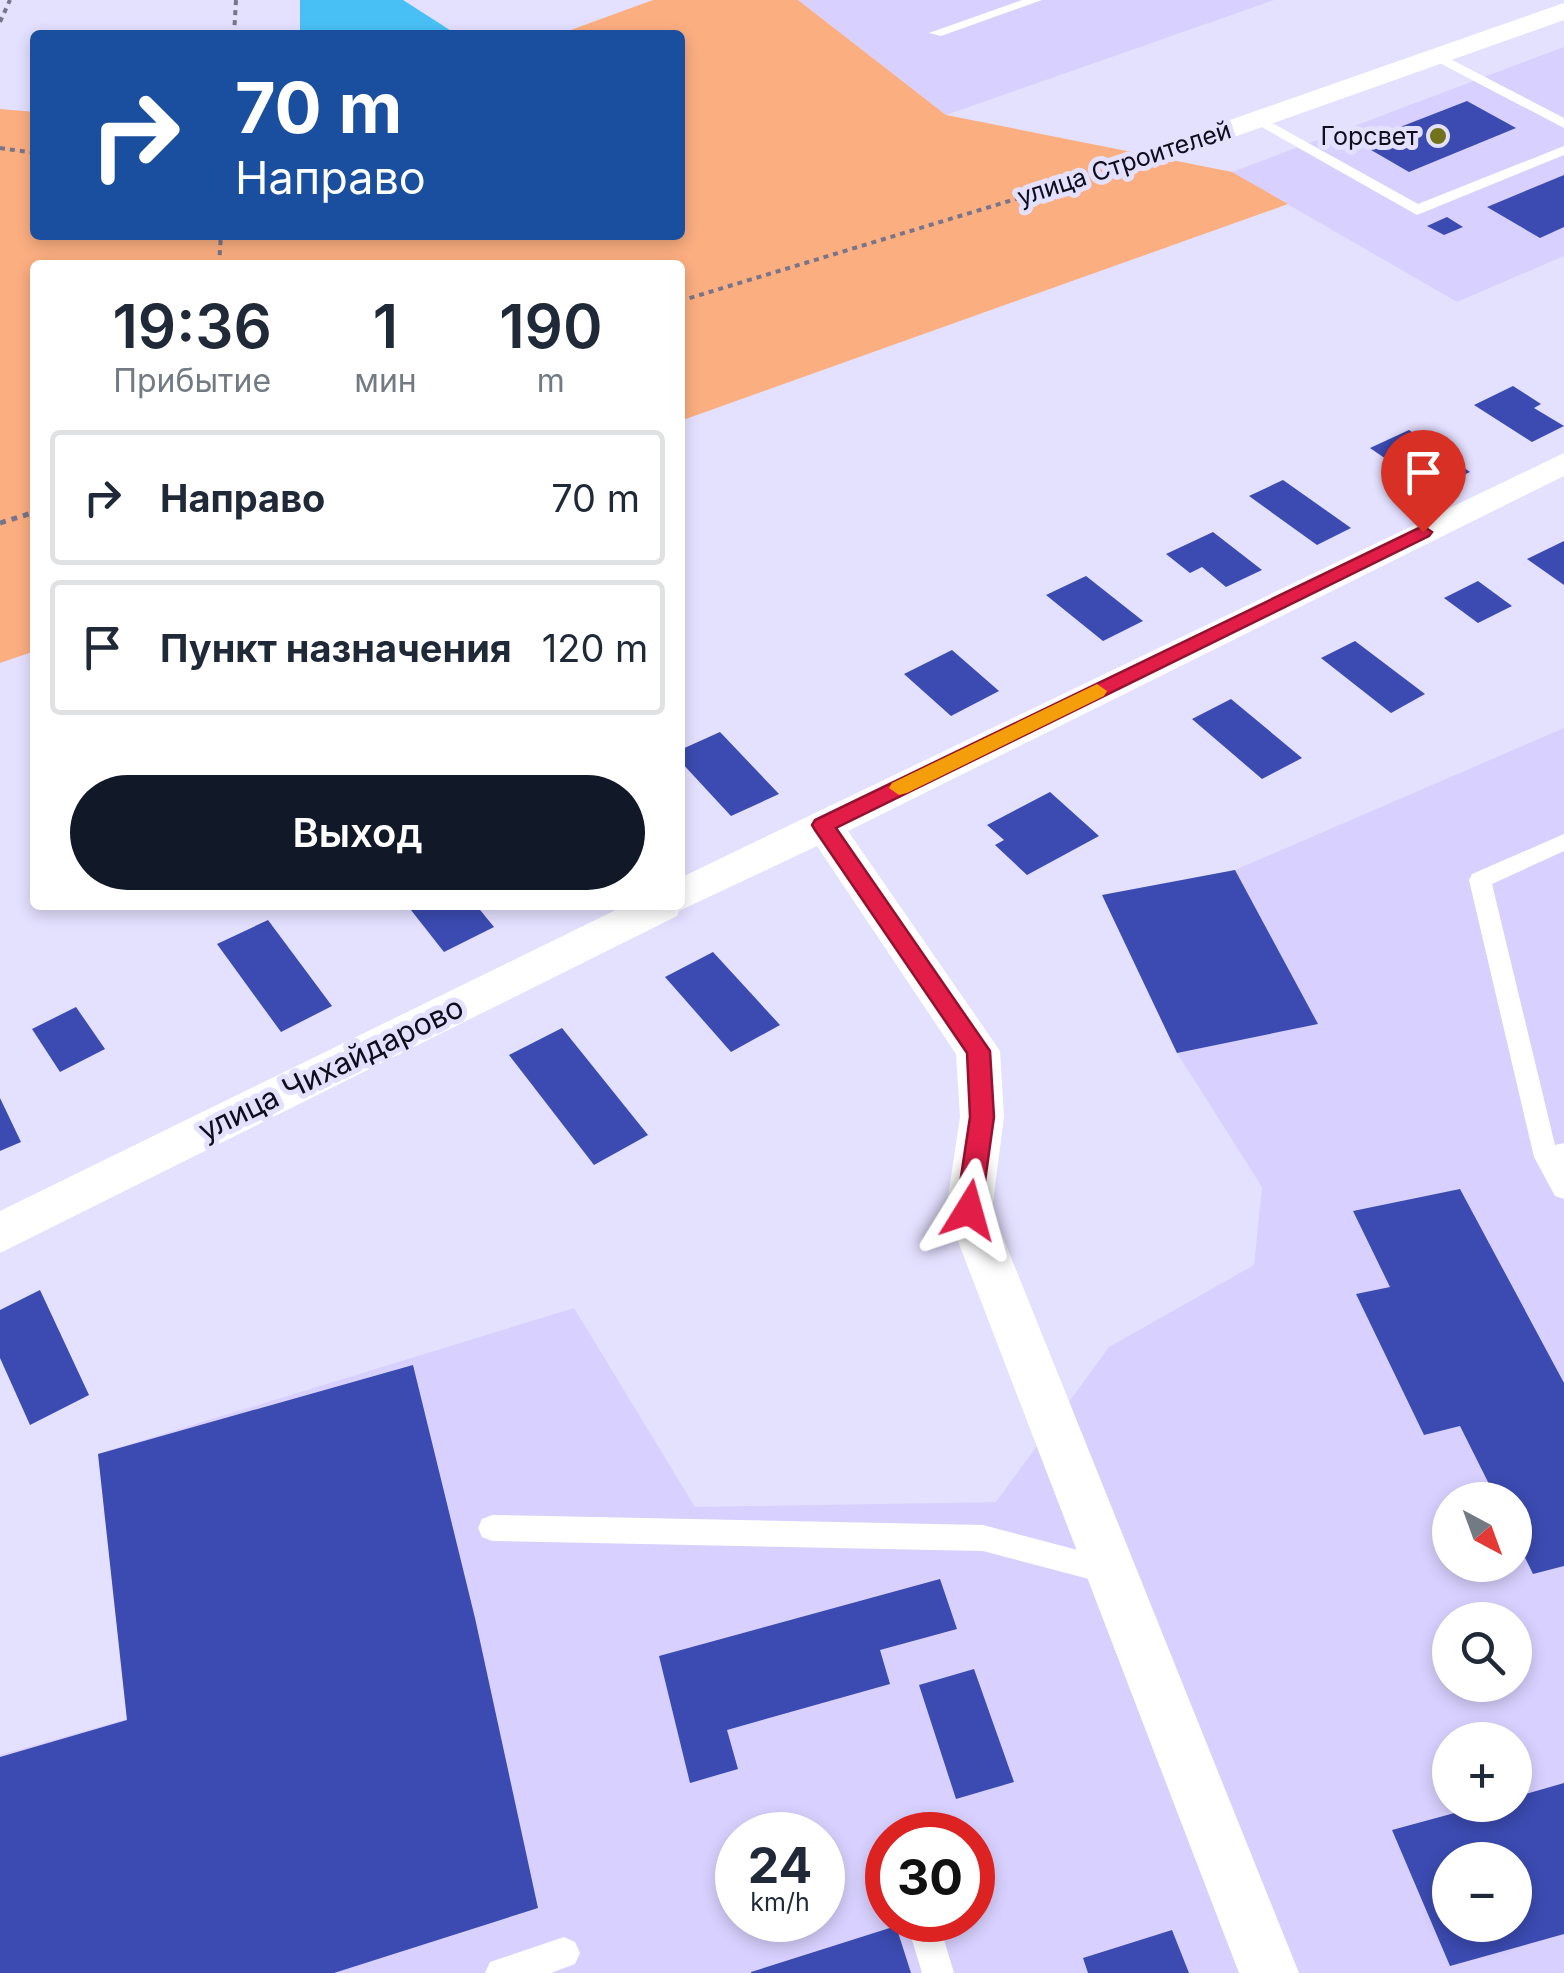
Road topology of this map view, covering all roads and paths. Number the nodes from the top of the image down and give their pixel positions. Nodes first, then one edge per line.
1 (10, 0) edge
2 (236, 0) edge
3 (1034, 0) edge
4 (1564, 11) edge
5 (0, 22) edge
6 (234, 30) edge
7 (936, 33) dead end
8 (1437, 56) junction
9 (1258, 119) junction
10 (1564, 124) edge
11 (0, 148) edge
12 (1564, 150) edge
13 (30, 152) edge
14 (1120, 168) joint
15 (685, 298) edge
16 (1564, 462) edge
17 (30, 514) edge
18 (0, 523) edge
19 (823, 825) junction
20 (1564, 842) edge
21 (685, 894) edge
22 (652, 910) edge
23 (1555, 1155) edge
24 (1564, 1189) edge
25 (0, 1233) edge
26 (492, 1528) dead end
27 (1111, 1572) junction
28 (929, 1942) edge
29 (564, 1953) dead end
30 (501, 1973) edge
31 (938, 1973) edge
32 (1269, 1973) edge

1 - 5 path
2 - 6 path
3 - 7 lane
4 - 8 street, улица Строителей
8 - 9 street, улица Строителей
8 - 10 lane
9 - 12 lane
9 - 14 street, улица Строителей
11 - 13 path
14 - 15 path, улица Строителей
16 - 19 street
17 - 18 path
19 - 21 street
19 - 27 street
20 - 23 lane
22 - 25 street, улица Чихайдарово
23 - 24 lane
26 - 27 lane
27 - 32 street
28 - 31 lane
29 - 30 lane

